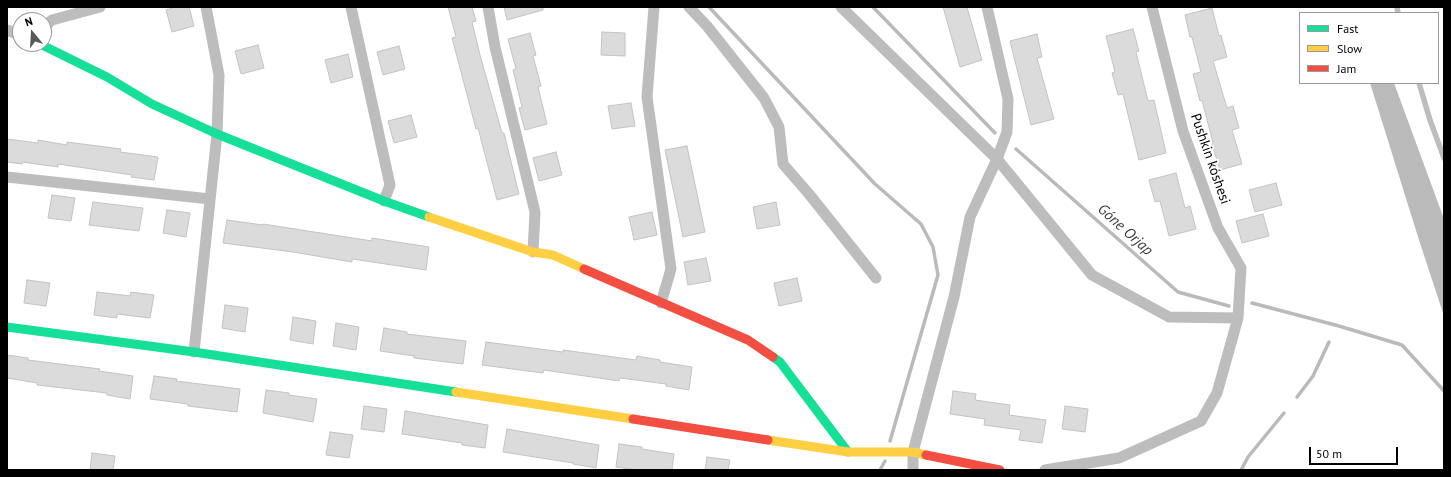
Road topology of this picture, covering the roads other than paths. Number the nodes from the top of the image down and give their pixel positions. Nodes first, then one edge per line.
1 (100, 7) edge
2 (206, 7) edge
3 (351, 7) edge
4 (488, 7) edge
5 (654, 7) edge
6 (689, 7) edge
7 (841, 7) edge
8 (987, 7) edge
9 (1152, 7) edge
10 (52, 20) edge
11 (52, 50) edge
12 (1419, 84) edge
13 (217, 134) junction
14 (1444, 158) edge
15 (997, 159) junction
16 (7, 177) edge
17 (210, 199) junction
18 (384, 201) junction
19 (532, 252) junction
20 (876, 278) dead end
21 (662, 304) junction
22 (1238, 318) junction
23 (7, 327) edge
24 (194, 352) junction
25 (848, 452) junction
26 (913, 452) junction
27 (914, 470) edge
28 (1000, 470) edge
29 (1045, 470) edge

1 - 10 street
2 - 13 street
3 - 18 street
4 - 19 street
5 - 21 street
6 - 20 street
7 - 15 street
8 - 15 street
9 - 22 street, Pushkin kóshesi
11 - 13 street
12 - 14 lane
13 - 17 street
13 - 18 street
15 - 22 street
15 - 26 street
16 - 17 street
17 - 24 street
18 - 19 street
19 - 21 street
21 - 25 street
22 - 29 street, Pushkin kóshesi
23 - 24 street
24 - 25 street
25 - 26 street
26 - 27 street
26 - 28 street

